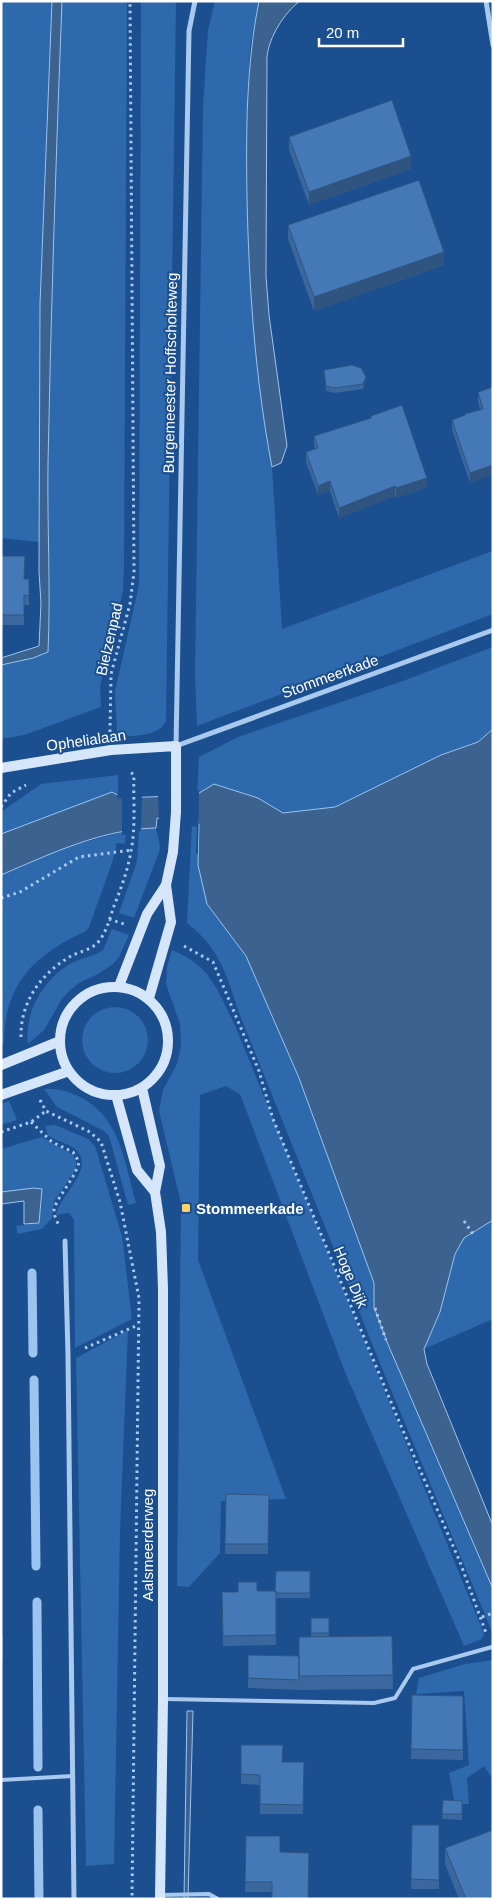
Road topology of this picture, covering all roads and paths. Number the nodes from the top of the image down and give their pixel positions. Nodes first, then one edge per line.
1 (130, 1) edge
2 (195, 1) edge
3 (486, 1) edge
4 (493, 44) edge
5 (493, 630) edge
6 (176, 746) junction
7 (111, 750) junction
8 (1, 768) edge
9 (134, 775) dead end
10 (132, 850) junction
11 (166, 884) junction
12 (1, 898) edge
13 (165, 938) junction
14 (119, 986) junction
15 (149, 998) junction
16 (60, 1041) junction
17 (24, 1056) junction
18 (1, 1065) edge
19 (69, 1071) junction
20 (32, 1085) junction
21 (142, 1088) junction
22 (1, 1095) edge
23 (116, 1095) junction
24 (46, 1111) junction
25 (31, 1122) junction
26 (1, 1132) edge
27 (155, 1192) junction
28 (464, 1221) dead end
29 (475, 1237) dead end
30 (65, 1241) joint
31 (375, 1308) dead end
32 (138, 1325) junction
33 (386, 1340) dead end
34 (68, 1355) junction
35 (493, 1613) edge
36 (482, 1617) junction
37 (492, 1647) edge
38 (163, 1699) junction
39 (73, 1776) junction
40 (1, 1780) edge
41 (160, 1897) edge
42 (74, 1899) edge
43 (132, 1899) edge
44 (218, 1899) edge

1 - 7 path, Bielzenpad
2 - 6 street, Burgemeester Hoffscholteweg
3 - 4 street
5 - 6 street, Stommeerkade
6 - 7 street, Ophelialaan
6 - 11 street
7 - 8 street, Ophelialaan
9 - 10 path
10 - 12 path
10 - 17 path
11 - 13 street
11 - 14 street
13 - 15 street
13 - 36 path, Hoge Dijk
14 - 15 street
14 - 16 street
15 - 21 street
16 - 17 street
16 - 19 street
17 - 18 street
19 - 20 street
19 - 23 street
20 - 22 street
20 - 24 path
21 - 23 street
21 - 27 street, Aalsmeerderweg
23 - 27 street
24 - 25 path
24 - 32 path
25 - 26 path
25 - 30 path
27 - 38 street, Aalsmeerderweg
28 - 29 path
30 - 34 street
31 - 33 path
32 - 34 path
32 - 43 path
34 - 39 street
35 - 36 path
36 - 37 path, Hoge Dijk
37 - 38 lane
38 - 41 street, Aalsmeerderweg
39 - 40 lane
39 - 42 street
41 - 44 lane

